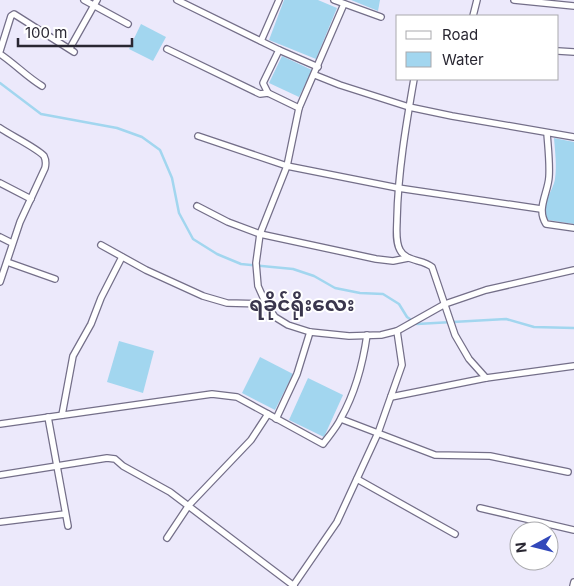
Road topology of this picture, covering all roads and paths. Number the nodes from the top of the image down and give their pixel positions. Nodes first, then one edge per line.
1 (84, 0) edge
2 (177, 0) edge
3 (334, 0) edge
4 (477, 0) edge
5 (514, 0) edge
6 (277, 1) edge
7 (96, 3) edge
8 (344, 4) junction
9 (574, 6) edge
10 (473, 15) edge
11 (381, 17) dead end
12 (128, 24) dead end
13 (261, 41) junction
14 (167, 49) dead end
15 (279, 50) junction
16 (559, 51) edge
17 (574, 52) edge
18 (0, 53) edge
19 (318, 67) junction
20 (315, 75) junction
21 (414, 80) edge
22 (42, 86) dead end
23 (268, 93) junction
24 (409, 107) junction
25 (299, 108) junction
26 (0, 128) edge
27 (547, 133) junction
28 (198, 136) dead end
29 (574, 137) edge
30 (287, 166) junction
31 (0, 183) edge
32 (398, 188) junction
33 (31, 199) junction
34 (196, 206) dead end
35 (541, 209) junction
36 (574, 228) edge
37 (260, 234) junction
38 (0, 237) edge
39 (12, 243) junction
40 (102, 245) dead end
41 (122, 257) junction
42 (408, 258) junction
43 (7, 262) junction
44 (574, 270) edge
45 (56, 279) dead end
46 (0, 282) edge
47 (266, 304) junction
48 (445, 304) junction
49 (397, 331) junction
50 (310, 332) junction
51 (367, 335) junction
52 (574, 366) edge
53 (486, 378) junction
54 (391, 397) junction
55 (268, 414) junction
56 (62, 415) junction
57 (48, 417) junction
58 (341, 418) junction
59 (276, 419) junction
60 (0, 424) edge
61 (378, 433) junction
62 (56, 466) junction
63 (568, 472) dead end
64 (0, 475) edge
65 (357, 479) junction
66 (189, 505) junction
67 (480, 508) dead end
68 (65, 514) junction
69 (0, 522) edge
70 (68, 526) dead end
71 (574, 530) edge
72 (455, 534) dead end
73 (167, 538) dead end
74 (294, 586) edge

1 - 7 street
2 - 13 street
3 - 8 street
4 - 10 street
5 - 9 street
6 - 13 street
7 - 12 street
7 - 18 street
8 - 11 street
8 - 19 street
13 - 15 street
14 - 23 street
15 - 19 street
15 - 23 street
16 - 17 street
18 - 22 street
19 - 20 street
20 - 24 street
20 - 25 street
21 - 24 street
23 - 25 street
24 - 27 street
24 - 32 street
25 - 30 street
26 - 33 street
27 - 29 street
27 - 35 street
28 - 30 street
30 - 32 street
30 - 37 street
31 - 33 street
32 - 35 street
32 - 42 street
33 - 39 street
34 - 37 street
35 - 36 street
37 - 42 street
37 - 47 street
38 - 39 street
39 - 43 street
40 - 41 street
41 - 47 street
41 - 56 street
42 - 48 street
43 - 45 street
43 - 46 street
44 - 48 street
47 - 50 street
48 - 49 street
48 - 53 street
49 - 51 street
49 - 54 street
50 - 51 street
50 - 59 street
51 - 58 street
52 - 53 street
53 - 54 street
54 - 61 street
55 - 56 street
55 - 59 street
55 - 66 street
56 - 57 street
57 - 60 street
57 - 62 street
58 - 59 street
58 - 61 street
61 - 63 street
61 - 65 street
62 - 64 street
62 - 66 street
62 - 68 street
65 - 72 street
65 - 74 street
66 - 73 street
66 - 74 street
67 - 71 street
68 - 69 street
68 - 70 street

